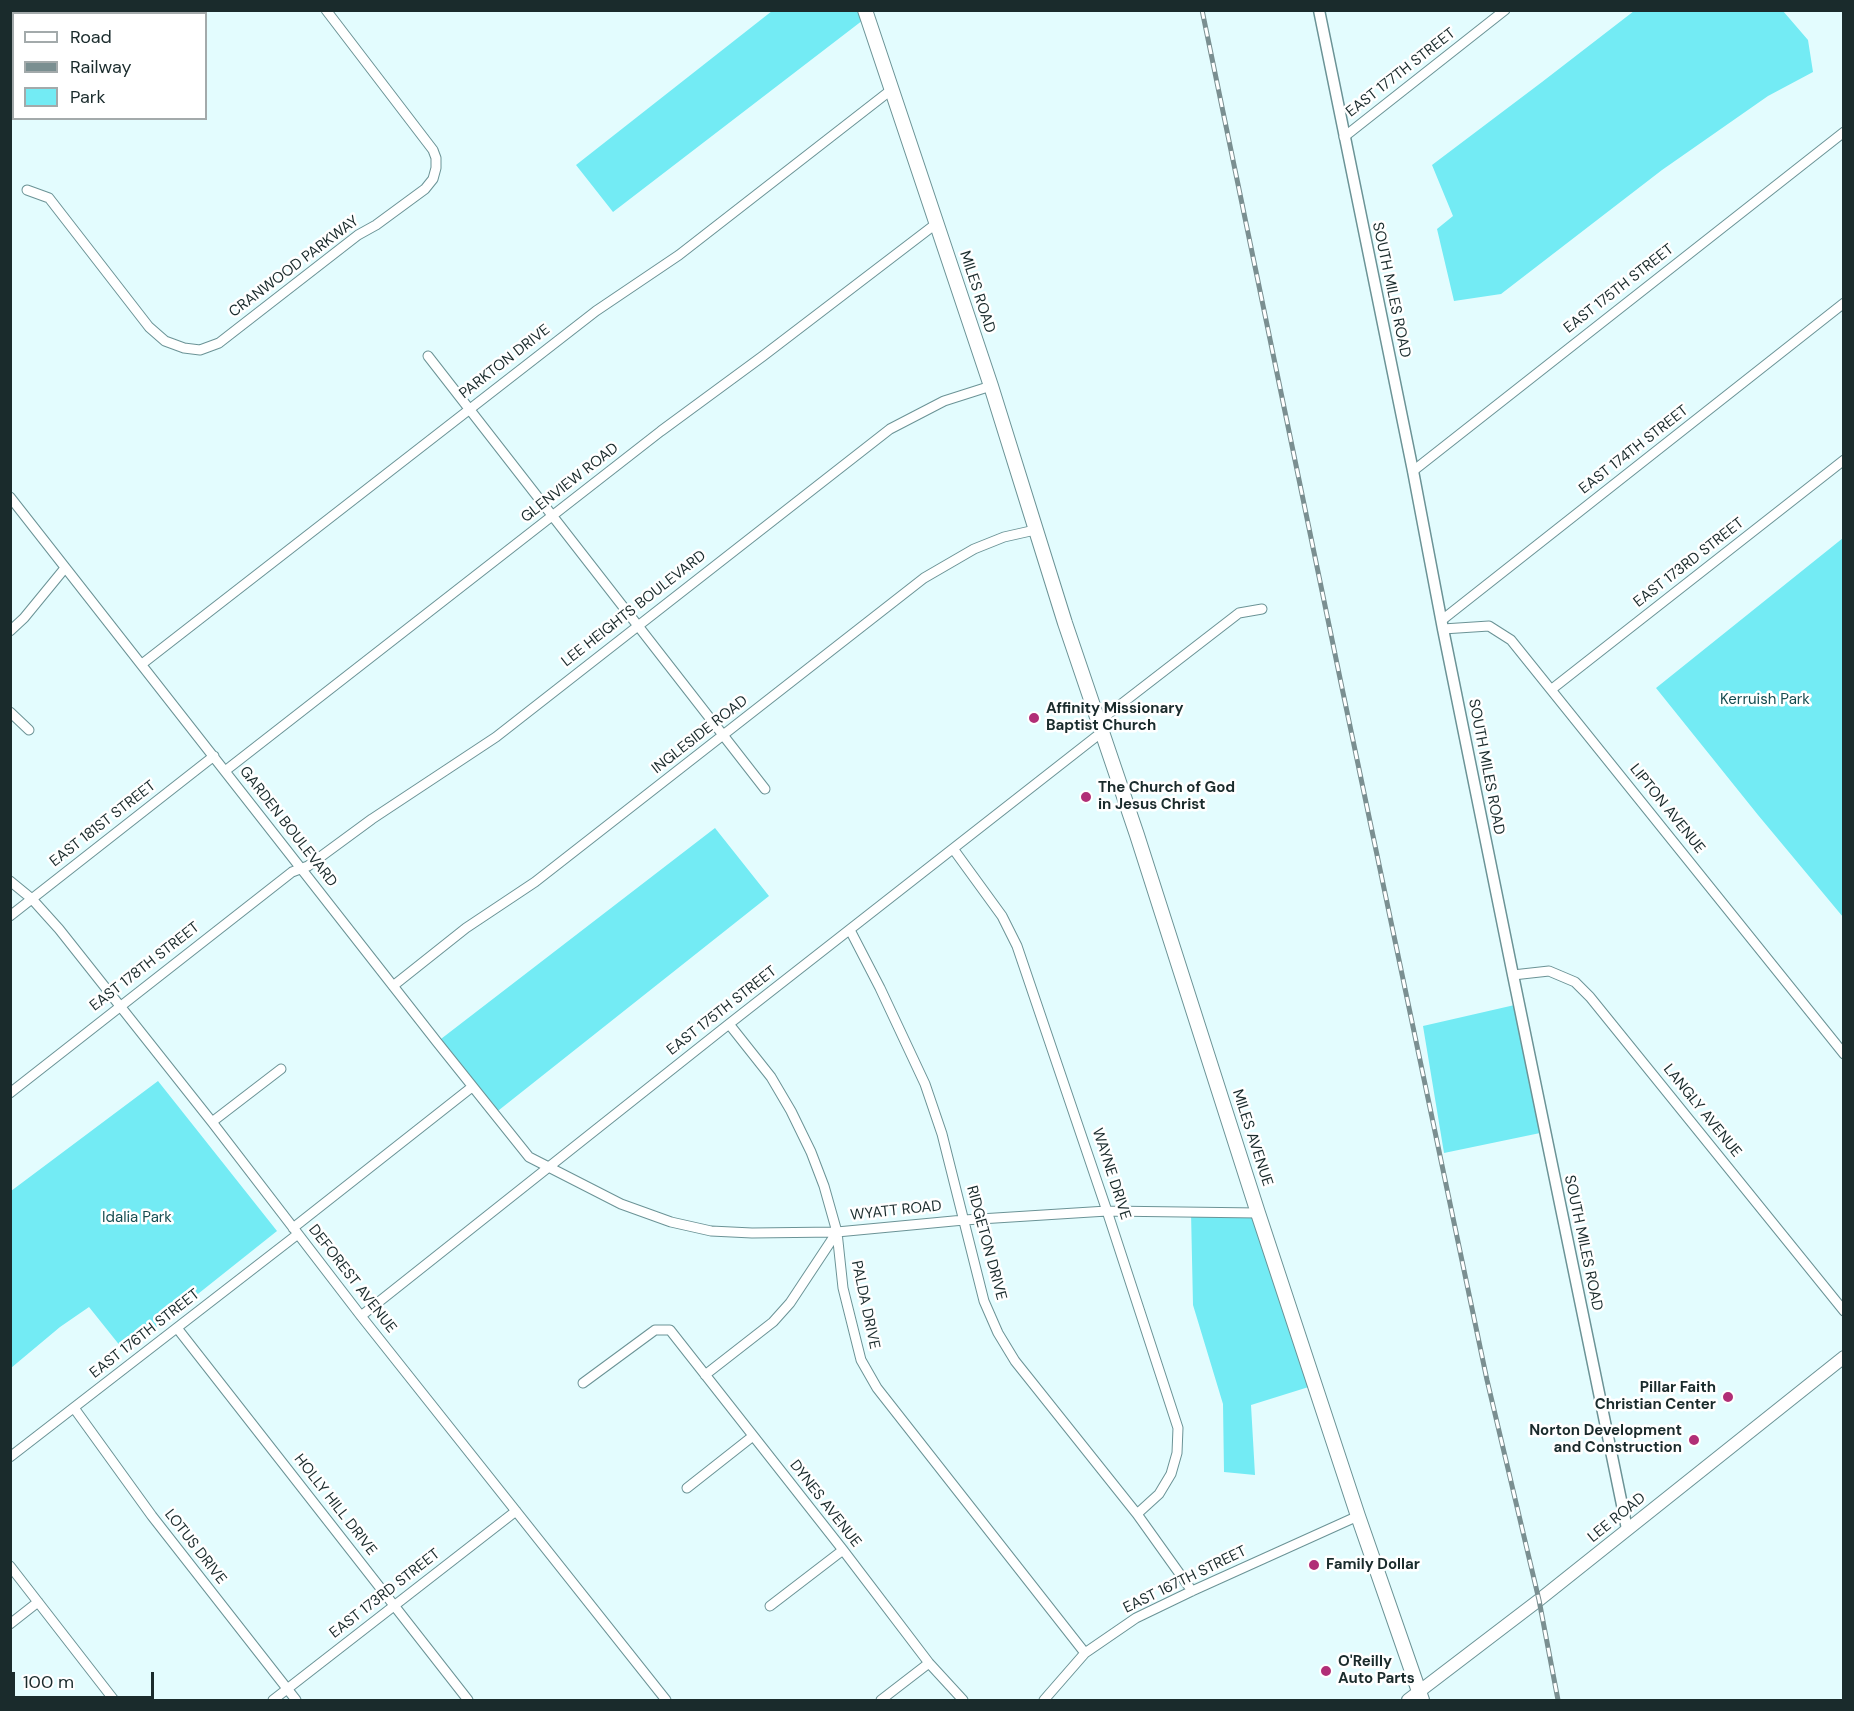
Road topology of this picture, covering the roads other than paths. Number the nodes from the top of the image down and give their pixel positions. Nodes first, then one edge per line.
1 (326, 10) edge
2 (865, 10) edge
3 (1319, 10) edge
4 (1505, 10) edge
5 (891, 90) junction
6 (1844, 132) edge
7 (1344, 136) junction
8 (27, 190) dead end
9 (937, 223) junction
10 (1844, 303) edge
11 (428, 356) dead end
12 (991, 386) junction
13 (470, 409) junction
14 (1844, 460) edge
15 (1413, 471) junction
16 (10, 497) edge
17 (553, 515) junction
18 (1035, 530) junction
19 (66, 568) junction
20 (1053, 585) joint
21 (1262, 609) dead end
22 (639, 625) junction
23 (1442, 625) junction
24 (10, 631) edge
25 (142, 664) junction
26 (1552, 689) junction
27 (10, 712) edge
28 (1100, 727) junction
29 (29, 730) dead end
30 (724, 736) junction
31 (214, 756) junction
32 (225, 771) junction
33 (765, 789) dead end
34 (954, 850) junction
35 (301, 869) junction
36 (10, 881) edge
37 (32, 899) junction
38 (10, 916) edge
39 (850, 930) junction
40 (1513, 975) junction
41 (393, 986) junction
42 (119, 1006) junction
43 (729, 1024) junction
44 (1844, 1054) edge
45 (281, 1069) dead end
46 (472, 1087) junction
47 (10, 1093) edge
48 (212, 1122) junction
49 (549, 1167) junction
50 (1107, 1211) junction
51 (1258, 1213) junction
52 (964, 1220) junction
53 (295, 1231) junction
54 (837, 1232) junction
55 (1844, 1311) edge
56 (361, 1316) junction
57 (177, 1328) junction
58 (1844, 1357) edge
59 (705, 1375) junction
60 (583, 1383) dead end
61 (74, 1408) junction
62 (753, 1436) junction
63 (10, 1457) edge
64 (687, 1488) dead end
65 (516, 1511) junction
66 (1137, 1514) junction
67 (1359, 1516) junction
68 (1626, 1529) junction
69 (843, 1550) junction
70 (10, 1566) edge
71 (1192, 1591) junction
72 (38, 1602) junction
73 (394, 1605) junction
74 (770, 1606) dead end
75 (10, 1624) edge
76 (1085, 1653) junction
77 (929, 1663) junction
78 (287, 1690) junction
79 (1416, 1698) edge
80 (114, 1701) edge
81 (273, 1701) edge
82 (296, 1701) edge
83 (468, 1701) edge
84 (666, 1701) edge
85 (881, 1701) edge
86 (963, 1701) edge
87 (1044, 1701) edge

1 - 8 street, CRANWOOD PARKWAY
2 - 5 main road, MILES ROAD
3 - 7 street, SOUTH MILES ROAD
4 - 7 street, EAST 177TH STREET
5 - 9 main road, MILES ROAD
5 - 13 street, PARKTON DRIVE
6 - 15 street, EAST 175TH STREET
7 - 15 street, SOUTH MILES ROAD
9 - 12 main road, MILES ROAD
9 - 17 street, GLENVIEW ROAD
10 - 23 street, EAST 174TH STREET
11 - 13 street
12 - 18 main road, MILES ROAD
12 - 22 street, LEE HEIGHTS BOULEVARD
13 - 17 street
13 - 25 street, PARKTON DRIVE
14 - 26 street, EAST 173RD STREET
15 - 23 street, SOUTH MILES ROAD
16 - 19 street, GARDEN BOULEVARD
17 - 22 street
17 - 32 street, GLENVIEW ROAD
18 - 20 main road, MILES ROAD
18 - 30 street, INGLESIDE ROAD
19 - 24 street
19 - 25 street, GARDEN BOULEVARD
20 - 28 main road, MILES AVENUE
21 - 28 street, EAST 175TH STREET
22 - 30 street
22 - 35 street, LEE HEIGHTS BOULEVARD
23 - 26 street, LIPTON AVENUE
23 - 40 street, SOUTH MILES ROAD
25 - 31 street, GARDEN BOULEVARD
26 - 44 street, LIPTON AVENUE
27 - 29 street
28 - 34 street, EAST 175TH STREET
28 - 51 main road, MILES AVENUE
30 - 33 street
30 - 41 street, INGLESIDE ROAD
31 - 32 street, GARDEN BOULEVARD
31 - 37 street, EAST 181ST STREET
32 - 35 street, GARDEN BOULEVARD
34 - 39 street, EAST 175TH STREET
34 - 50 street, WAYNE DRIVE
35 - 41 street, GARDEN BOULEVARD
35 - 42 street, EAST 178TH STREET
36 - 37 street, DEFOREST AVENUE
37 - 38 street, EAST 181ST STREET
37 - 42 street, DEFOREST AVENUE
39 - 43 street, EAST 175TH STREET
39 - 52 street, RIDGETON DRIVE
40 - 55 street, LANGLY AVENUE
40 - 68 street, SOUTH MILES ROAD
41 - 46 street, GARDEN BOULEVARD
42 - 47 street, EAST 178TH STREET
42 - 48 street, DEFOREST AVENUE
43 - 49 street, EAST 175TH STREET
43 - 54 street, PALDA DRIVE
45 - 48 street
46 - 49 street, GARDEN BOULEVARD
46 - 53 street, EAST 176TH STREET
48 - 53 street, DEFOREST AVENUE
49 - 54 street, WYATT ROAD
49 - 56 street, EAST 175TH STREET
50 - 51 street, WYATT ROAD
50 - 52 street, WYATT ROAD
50 - 66 street, WAYNE DRIVE
51 - 67 main road, MILES AVENUE
52 - 54 street, WYATT ROAD
52 - 66 street, RIDGETON DRIVE
53 - 56 street, DEFOREST AVENUE
53 - 57 street, EAST 176TH STREET
54 - 59 street
54 - 76 street, PALDA DRIVE
56 - 65 street, DEFOREST AVENUE
57 - 61 street, EAST 176TH STREET
57 - 73 street, HOLLY HILL DRIVE
58 - 68 main road, LEE ROAD
59 - 60 street, DYNES AVENUE
59 - 62 street, DYNES AVENUE
61 - 63 street, EAST 176TH STREET
61 - 78 street, LOTUS DRIVE
62 - 64 street
62 - 69 street, DYNES AVENUE
65 - 73 street, EAST 173RD STREET
65 - 84 street, DEFOREST AVENUE
66 - 71 street, RIDGETON DRIVE
67 - 71 street, EAST 167TH STREET
67 - 79 main road, MILES AVENUE
68 - 79 main road, LEE ROAD
69 - 74 street
69 - 77 street, DYNES AVENUE
70 - 72 street
71 - 76 street, EAST 167TH STREET
72 - 75 street
72 - 80 street
73 - 78 street, EAST 173RD STREET
73 - 83 street, HOLLY HILL DRIVE
76 - 87 street, EAST 167TH STREET
77 - 85 street
77 - 86 street, DYNES AVENUE
78 - 81 street, EAST 173RD STREET
78 - 82 street, LOTUS DRIVE

